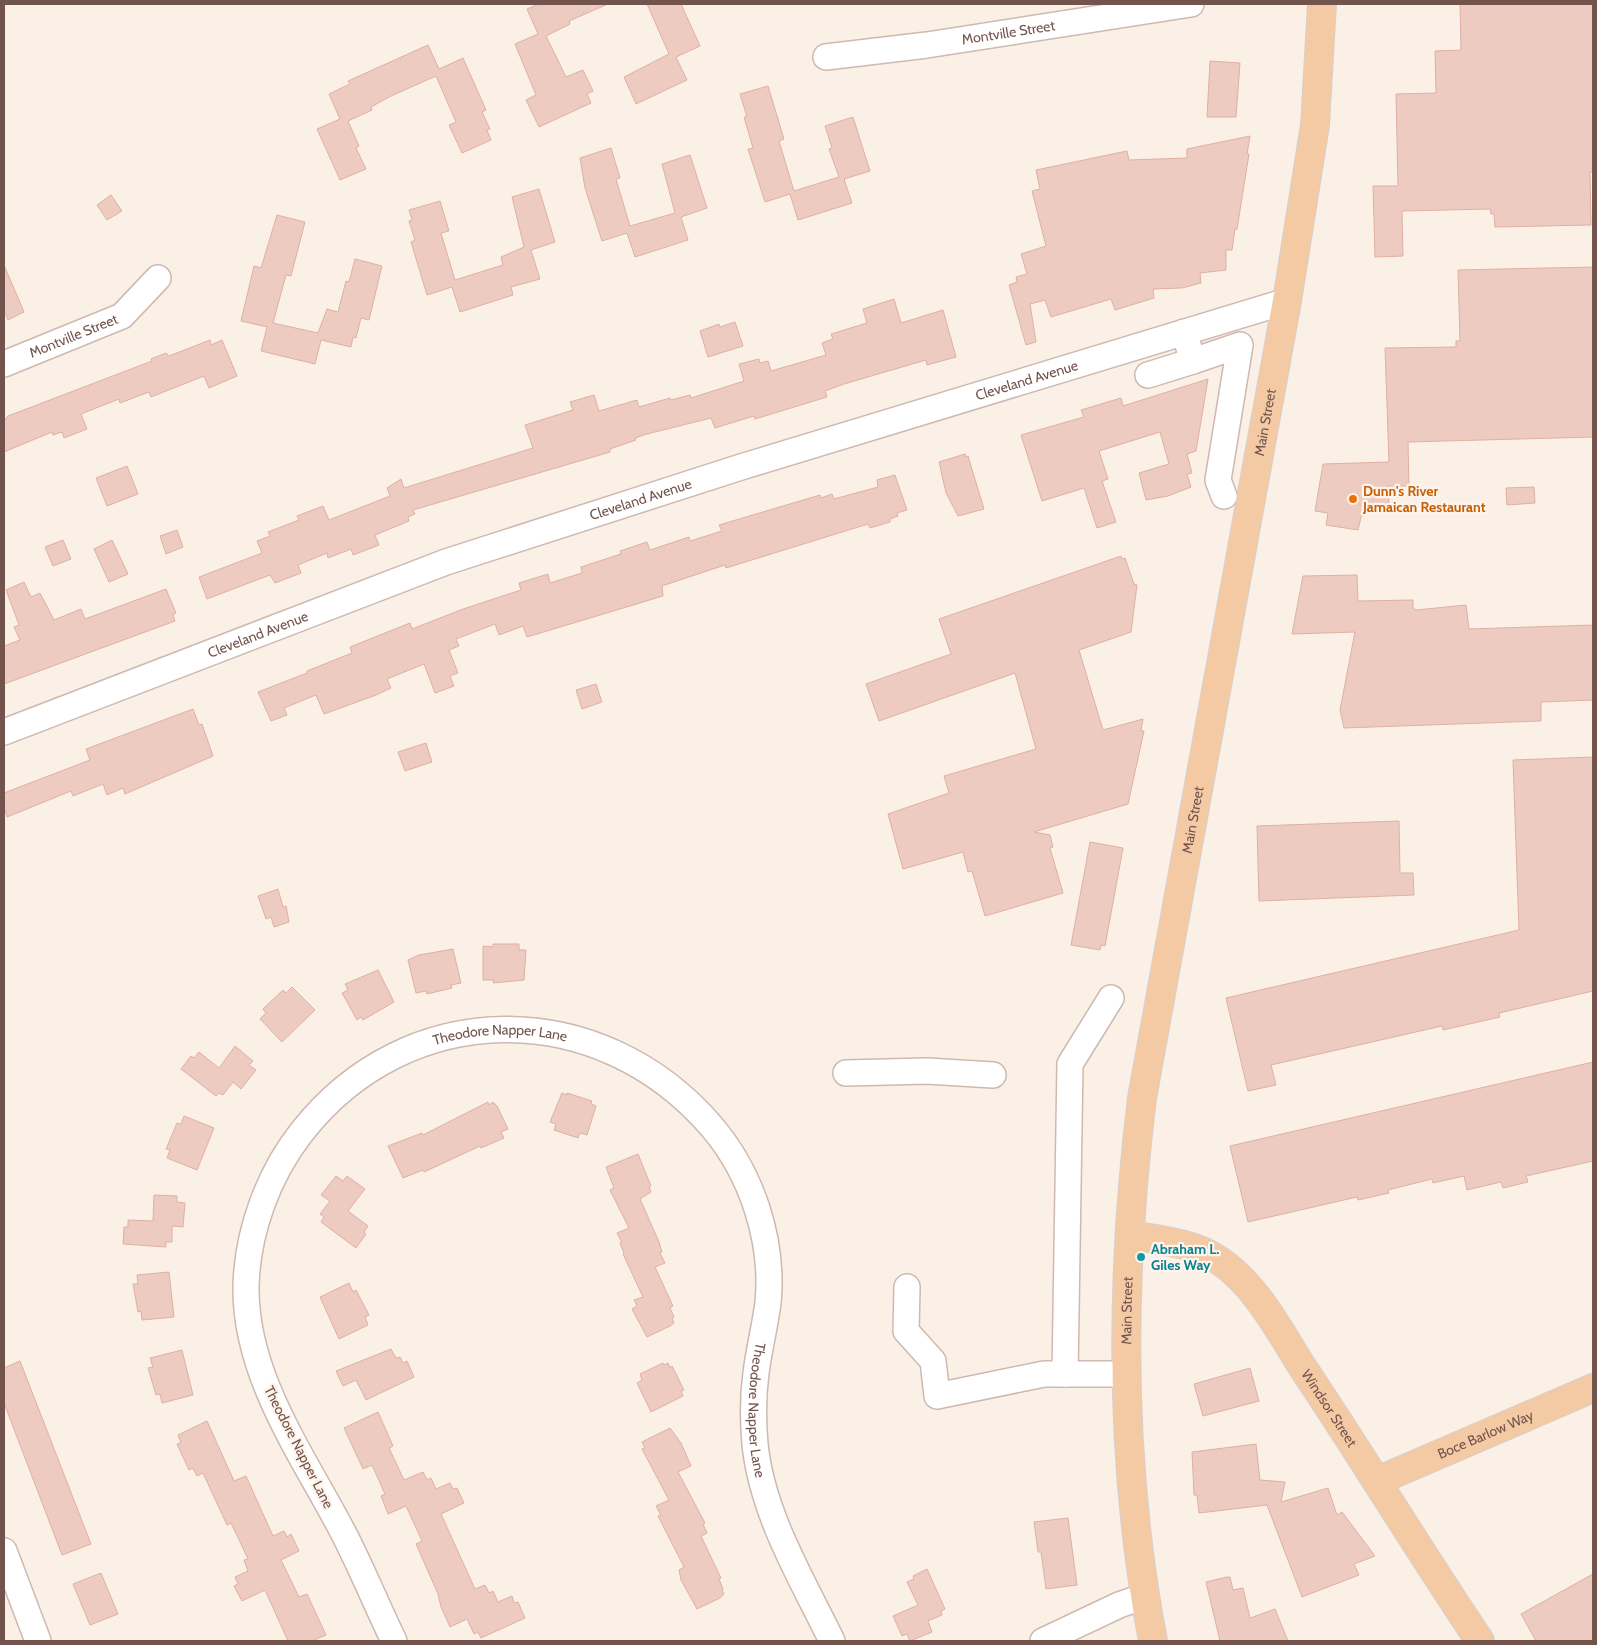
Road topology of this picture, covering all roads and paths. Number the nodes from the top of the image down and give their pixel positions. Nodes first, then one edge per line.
1 (1191, 4) edge
2 (1322, 4) edge
3 (826, 57) dead end
4 (158, 278) dead end
5 (1287, 301) junction
6 (1184, 332) junction
7 (1193, 361) junction
8 (4, 364) edge
9 (1148, 375) dead end
10 (1224, 496) dead end
11 (4, 732) edge
12 (1111, 998) dead end
13 (846, 1073) dead end
14 (993, 1075) dead end
15 (1130, 1235) junction
16 (907, 1286) dead end
17 (1065, 1374) junction
18 (1127, 1374) junction
19 (1593, 1388) edge
20 (1377, 1481) junction
21 (4, 1551) edge
22 (1145, 1596) junction
23 (38, 1641) edge
24 (394, 1641) edge
25 (832, 1641) edge
26 (1043, 1641) edge
27 (1153, 1641) edge
28 (1480, 1641) edge

1 - 3 street, Montville Street
2 - 5 main road, Main Street
4 - 8 street, Montville Street
5 - 6 street, Cleveland Avenue
5 - 15 main road, Main Street
6 - 7 street
6 - 11 street, Cleveland Avenue
7 - 9 street
7 - 10 street
12 - 17 street
13 - 14 street
15 - 18 main road, Main Street
15 - 20 main road, Windsor Street
16 - 17 street
17 - 18 street
18 - 22 main road, Main Street
19 - 20 main road, Boce Barlow Way
20 - 28 main road, Windsor Street
21 - 23 street
22 - 26 street
22 - 27 main road, Main Street
24 - 25 street, Theodore Napper Lane

